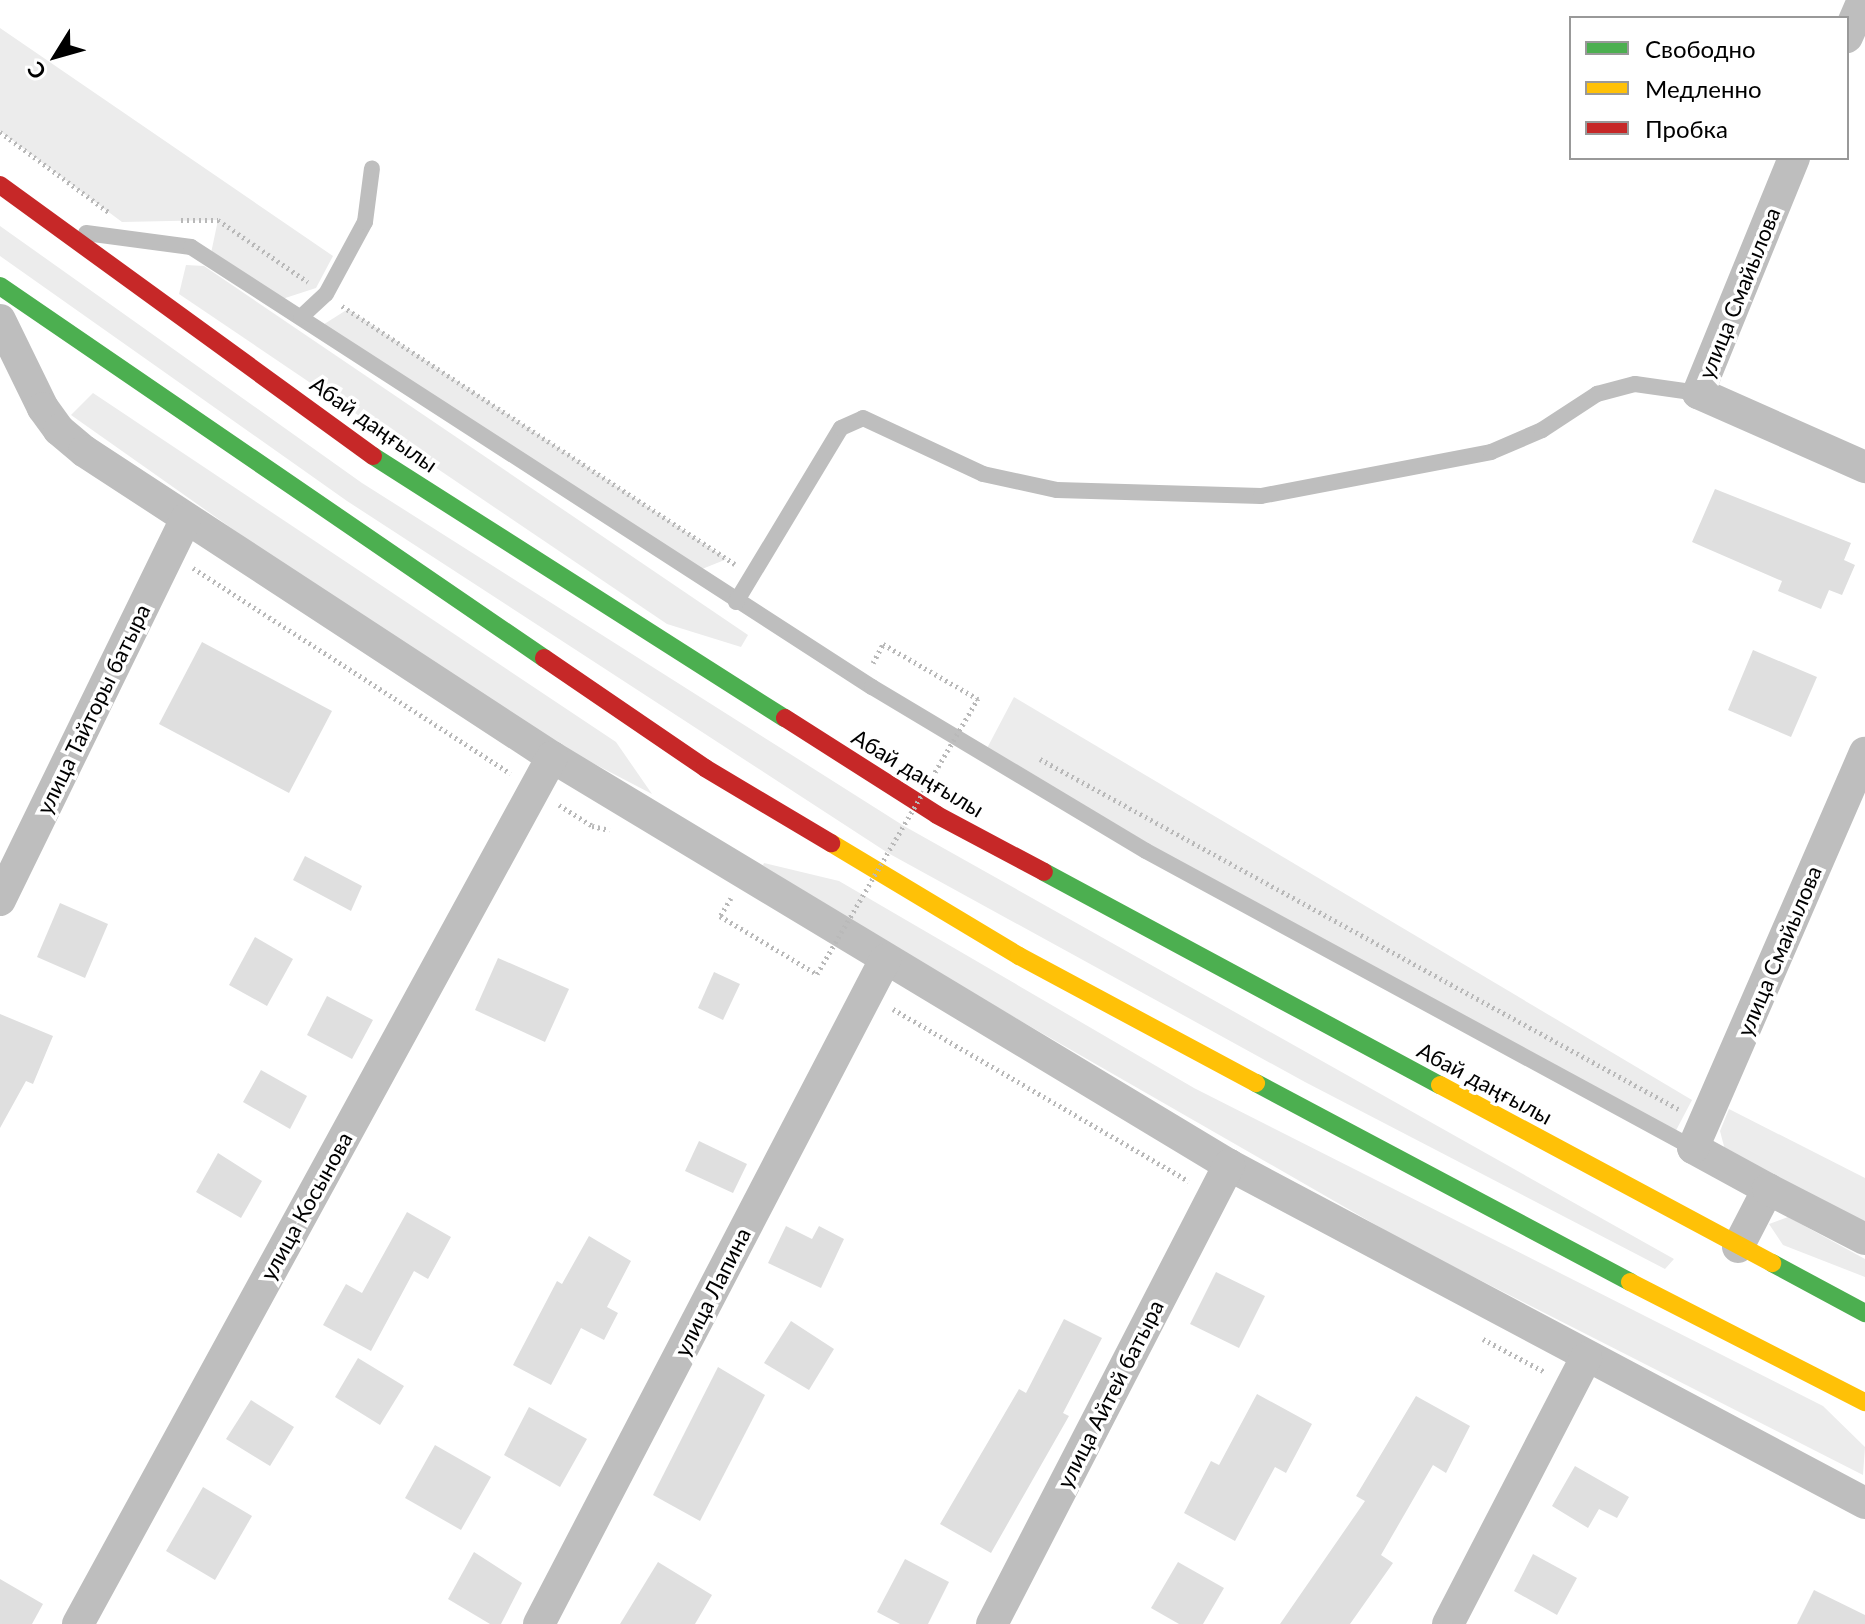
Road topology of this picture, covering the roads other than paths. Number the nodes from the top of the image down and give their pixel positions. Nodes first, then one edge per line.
1 (1863, 0) edge
2 (1849, 32) edge
3 (1793, 160) edge
4 (372, 168) dead end
5 (0, 185) edge
6 (60, 230) junction
7 (0, 286) edge
8 (301, 317) junction
9 (0, 320) edge
10 (1698, 393) junction
11 (1865, 467) edge
12 (186, 519) junction
13 (736, 602) junction
14 (1865, 753) edge
15 (552, 757) junction
16 (0, 900) edge
17 (885, 960) junction
18 (1699, 1136) junction
19 (1229, 1165) junction
20 (1768, 1189) junction
21 (1865, 1239) edge
22 (1738, 1247) junction
23 (1865, 1313) edge
24 (1586, 1358) junction
25 (1865, 1402) edge
26 (1865, 1503) edge
27 (78, 1624) edge
28 (539, 1624) edge
29 (992, 1624) edge
30 (1448, 1624) edge

1 - 2 street
3 - 10 street, улица Смайылова
4 - 8 lane
5 - 6 main road, Абай даңғылы
6 - 8 lane
6 - 22 main road, Абай даңғылы
7 - 25 main road
8 - 13 lane
9 - 12 street
10 - 11 street, улица Смайылова
10 - 13 lane
12 - 15 street
12 - 16 street, улица Тайторы батыра
13 - 18 lane
14 - 18 street, улица Смайылова
15 - 17 street
15 - 27 street, улица Косынова
17 - 19 street
17 - 28 street, улица Лапина
18 - 20 street
19 - 24 street
19 - 29 street, улица Айтей батыра
20 - 21 street
20 - 22 street
22 - 23 main road, Абай даңғылы
24 - 26 street
24 - 30 street

